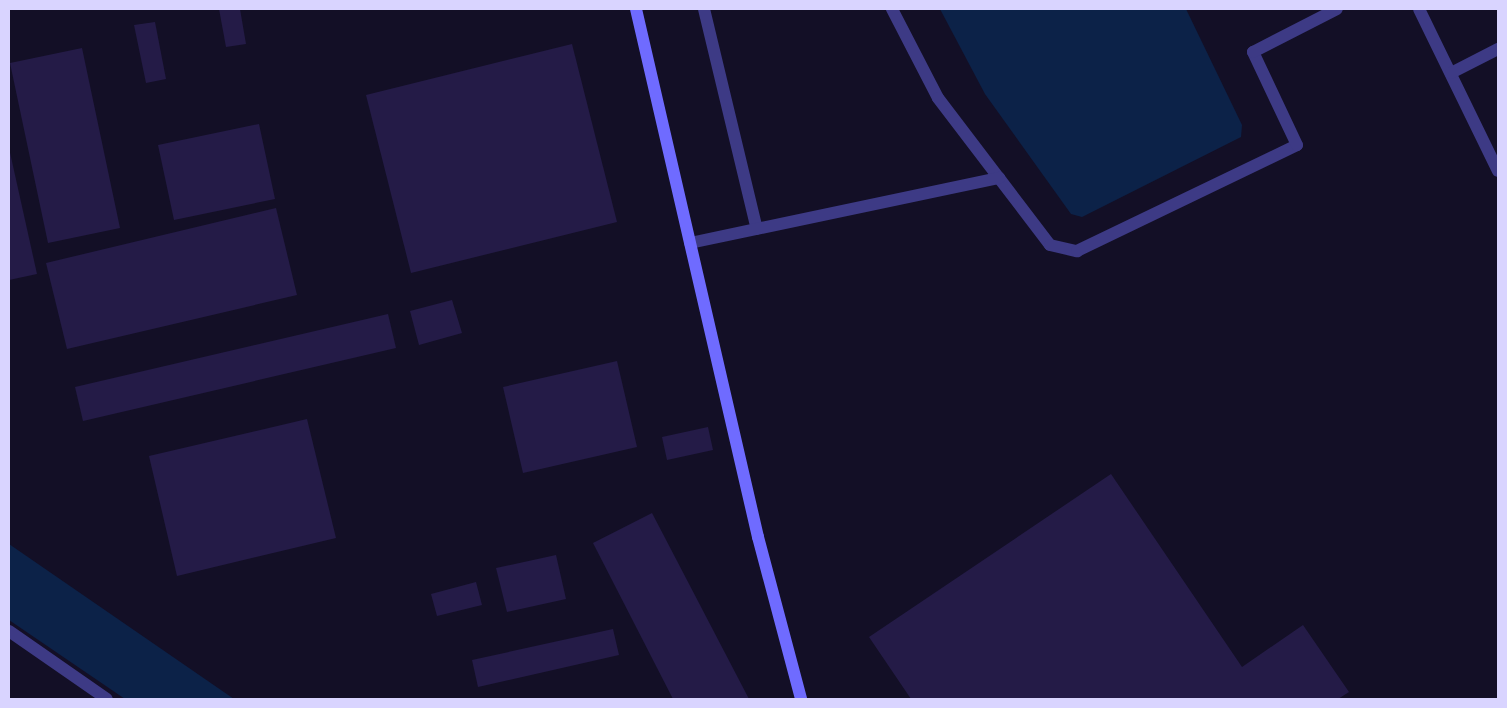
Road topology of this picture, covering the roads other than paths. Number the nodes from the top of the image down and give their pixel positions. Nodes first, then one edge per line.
1 (636, 9) edge
2 (704, 9) edge
3 (892, 9) edge
4 (1337, 9) edge
5 (1418, 9) edge
6 (1498, 49) edge
7 (1451, 73) junction
8 (1498, 171) edge
9 (999, 178) junction
10 (757, 229) junction
11 (690, 243) junction
12 (9, 631) edge
13 (107, 699) edge
14 (801, 699) edge

1 - 11 street
2 - 10 street
3 - 9 street
4 - 9 street
5 - 7 street
6 - 7 street
7 - 8 street
9 - 10 street
10 - 11 street
11 - 14 street
12 - 13 street

